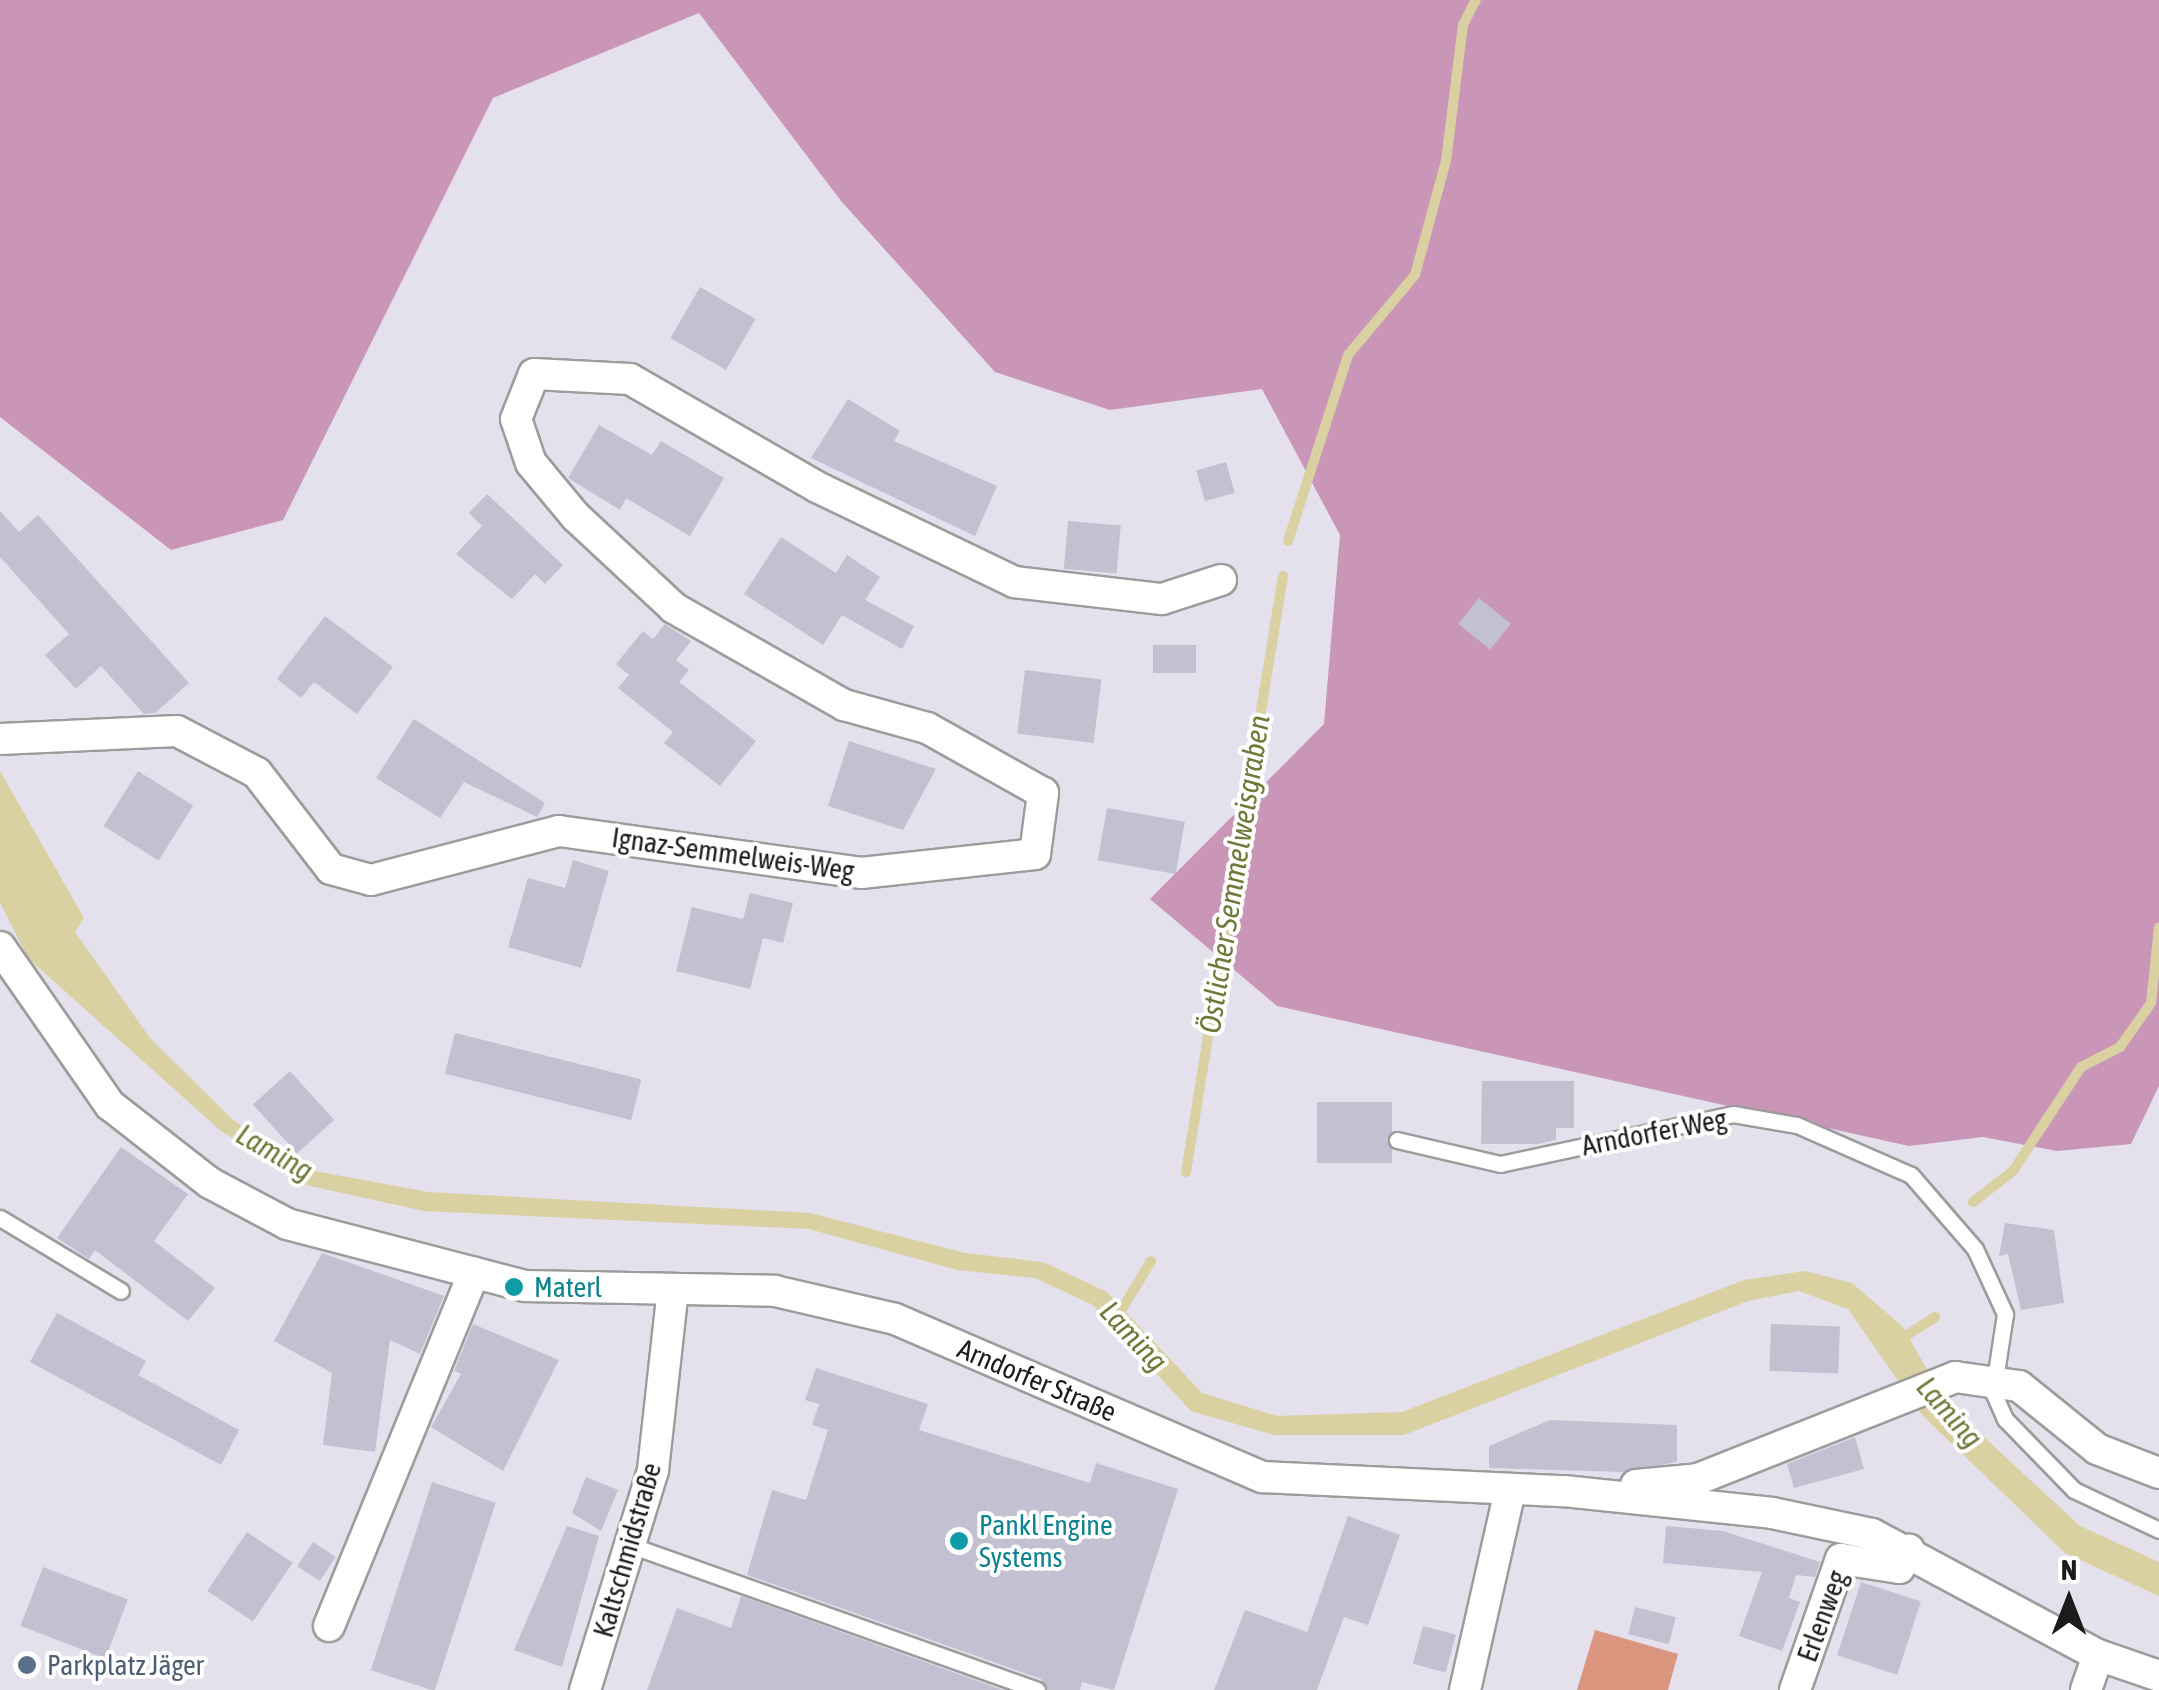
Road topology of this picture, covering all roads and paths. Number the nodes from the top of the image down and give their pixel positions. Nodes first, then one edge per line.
1 (1221, 580) dead end
2 (1, 737) edge
3 (0, 947) edge
4 (1397, 1140) dead end
5 (0, 1218) edge
6 (474, 1273) junction
7 (673, 1289) junction
8 (120, 1291) dead end
9 (1995, 1377) junction
10 (2159, 1474) edge
11 (1510, 1491) junction
12 (1564, 1491) junction
13 (2159, 1530) edge
14 (630, 1545) junction
15 (1909, 1549) junction
16 (329, 1626) dead end
17 (2098, 1656) junction
18 (2159, 1676) edge
19 (585, 1690) edge
20 (1037, 1690) edge
21 (1465, 1690) edge
22 (1796, 1690) edge
23 (2086, 1690) edge

1 - 2 street, Ignaz-Semmelweis-Weg
3 - 6 street, Arndorfer Straße
4 - 9 lane, Arndorfer Weg
5 - 8 lane
6 - 7 street, Arndorfer Straße
6 - 16 street
7 - 11 street, Arndorfer Straße
7 - 14 street, Kaltschmidstraße
9 - 10 street
9 - 12 street
9 - 13 lane
11 - 12 street, Arndorfer Straße
11 - 21 street
12 - 15 street, Arndorfer Straße
14 - 19 street, Kaltschmidstraße
14 - 20 lane
15 - 17 street, Arndorfer Straße
15 - 22 street, Erlenweg
17 - 18 street, Arndorfer Straße
17 - 23 street

